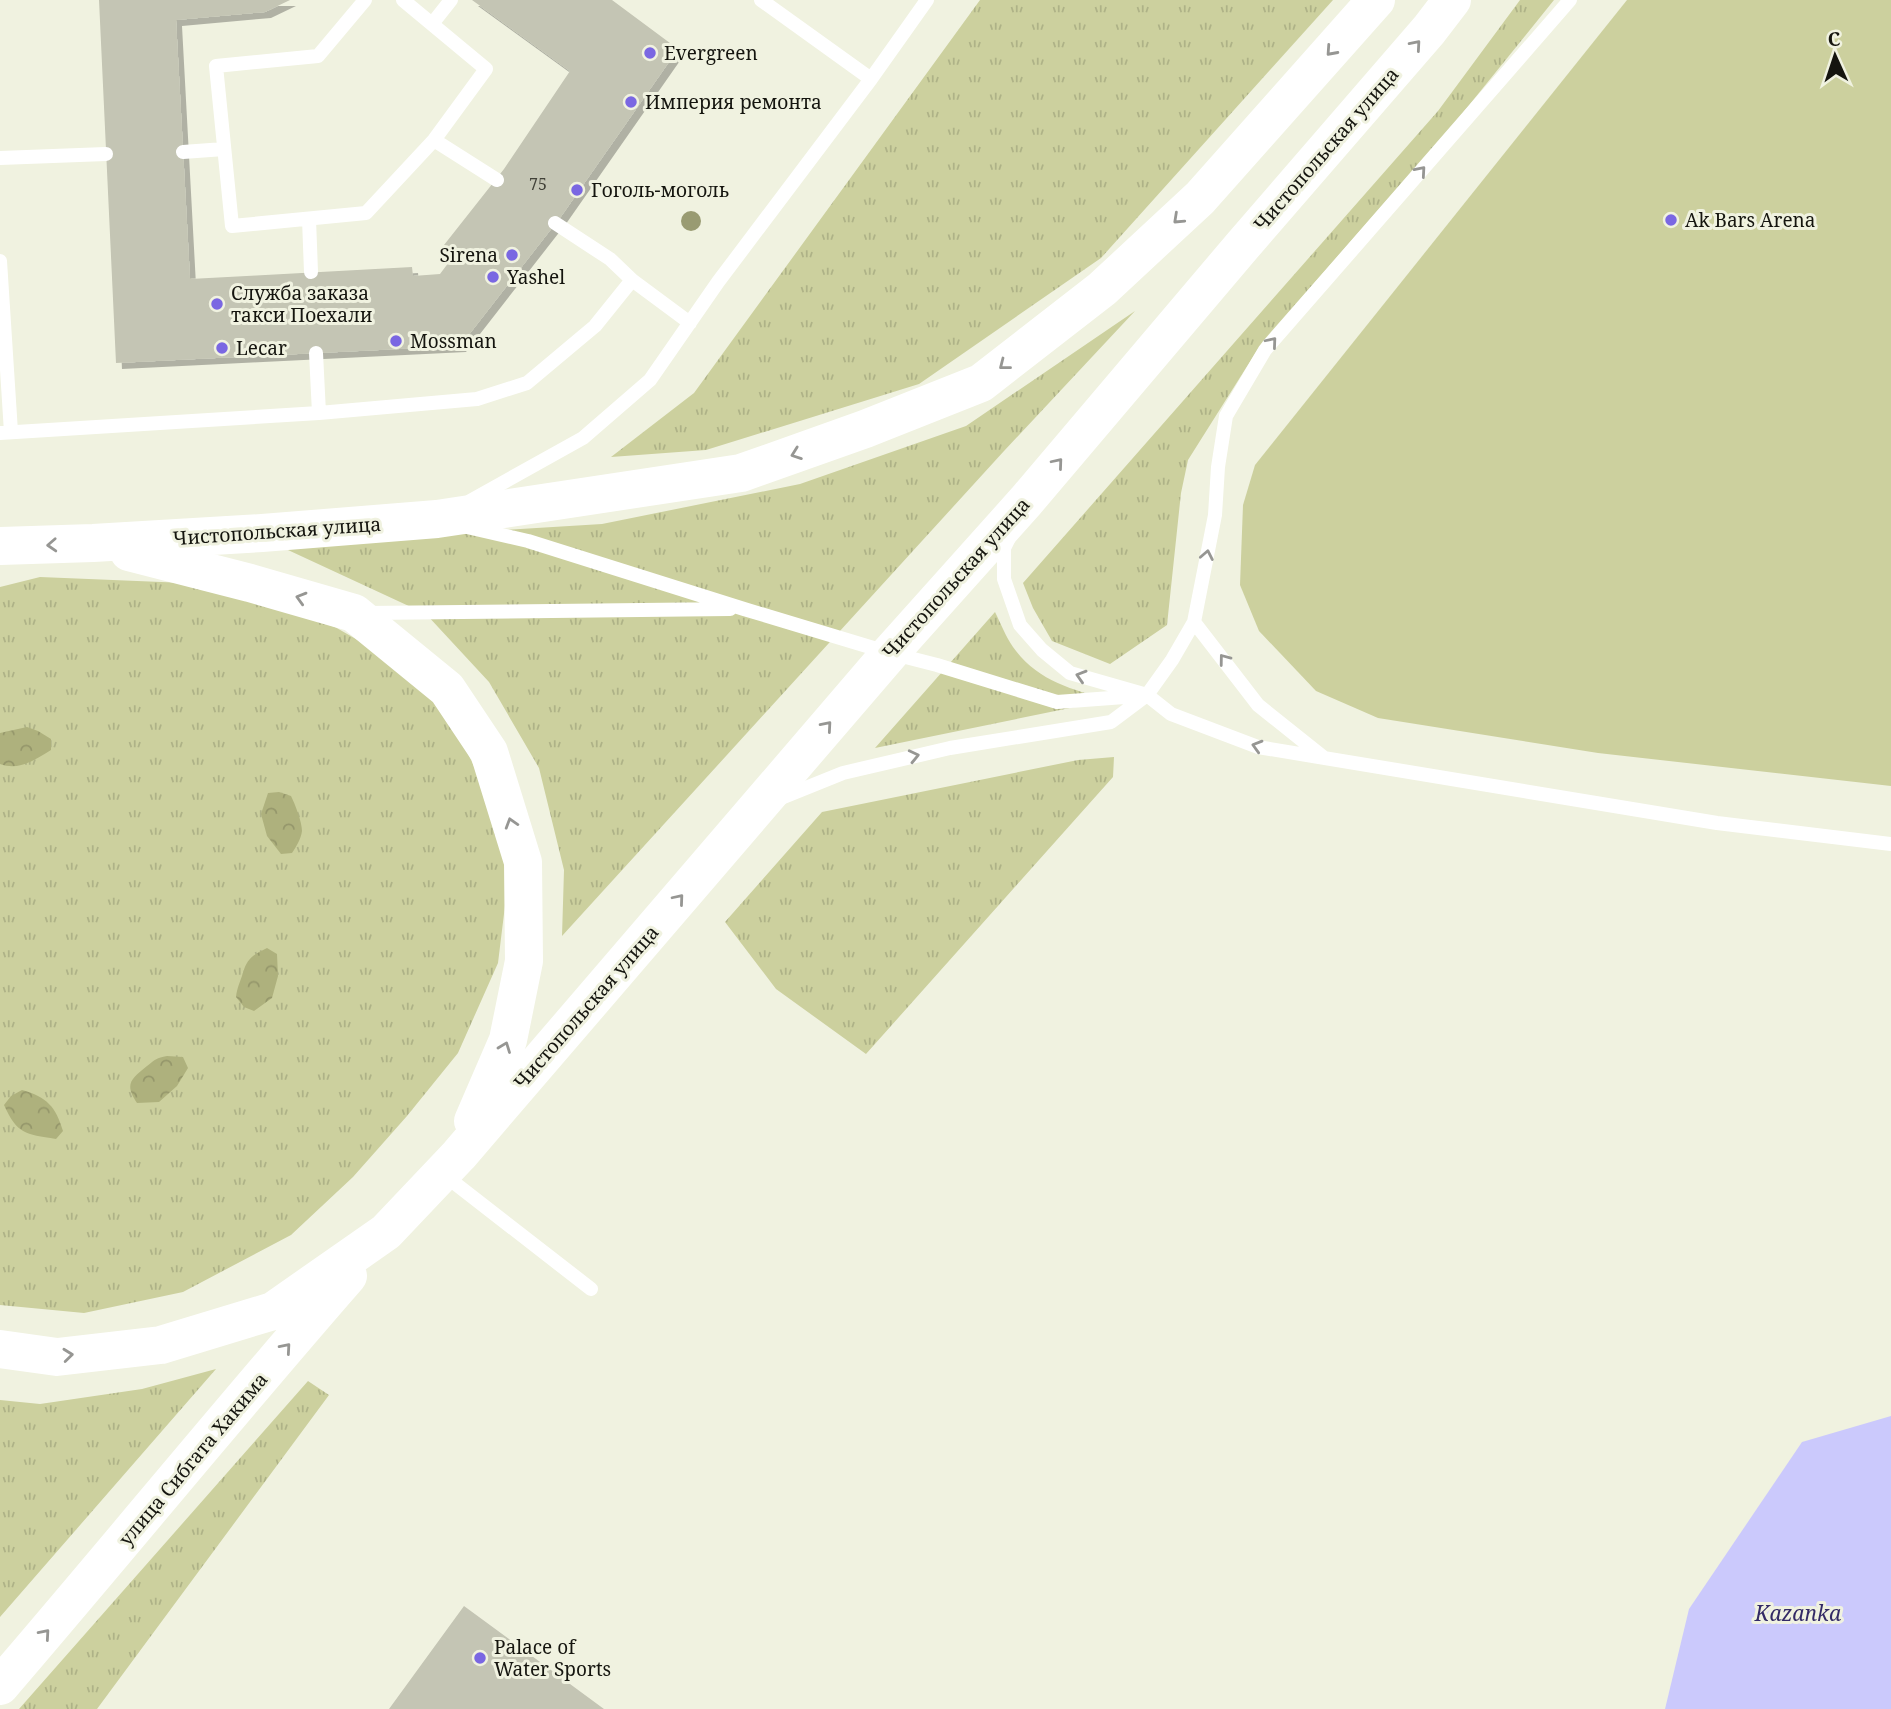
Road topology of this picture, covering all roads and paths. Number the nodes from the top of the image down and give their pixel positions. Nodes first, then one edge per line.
1 (365, 0) edge
2 (403, 0) edge
3 (451, 0) edge
4 (761, 0) edge
5 (927, 0) edge
6 (1376, 0) edge
7 (1452, 0) edge
8 (1570, 0) edge
9 (432, 24) junction
10 (871, 79) junction
11 (434, 140) junction
12 (224, 149) junction
13 (183, 152) dead end
14 (106, 155) dead end
15 (0, 158) edge
16 (496, 180) dead end
17 (309, 219) junction
18 (555, 223) dead end
19 (0, 261) edge
20 (311, 272) dead end
21 (632, 280) junction
22 (690, 323) junction
23 (316, 354) dead end
24 (319, 413) junction
25 (5, 433) edge
26 (1026, 501) junction
27 (436, 519) junction
28 (93, 543) junction
29 (4, 547) edge
30 (744, 608) junction
31 (354, 613) junction
32 (1194, 622) junction
33 (890, 653) junction
34 (1147, 695) junction
35 (1324, 758) junction
36 (757, 807) junction
37 (1891, 844) edge
38 (450, 1164) junction
39 (387, 1232) junction
40 (591, 1289) dead end
41 (0, 1349) edge
42 (0, 1686) edge

1 - 12 lane
2 - 9 lane
3 - 9 lane
4 - 10 lane
5 - 10 lane
6 -> 27 main road, Чистопольская улица
26 -> 7 main road, Чистопольская улица
32 -> 8 lane
9 - 11 lane
10 - 22 lane
11 - 16 lane
11 - 17 lane
12 - 13 lane
12 - 17 lane
14 - 15 lane
17 - 20 lane
18 - 21 lane
19 - 25 lane
21 - 22 lane
21 - 24 lane
22 - 27 lane
23 - 24 lane
24 - 25 lane
26 - 33 main road, Чистопольская улица
34 -> 26 lane
27 - 28 main road, Чистопольская улица
27 - 30 lane
28 -> 29 main road, Чистопольская улица
31 -> 28 main road, Чистопольская улица
30 - 31 lane
30 - 33 lane
38 -> 31 main road, Чистопольская улица
32 - 34 lane
35 -> 32 lane
33 - 34 lane
36 -> 33 main road, Чистопольская улица
35 -> 34 lane
36 -> 34 lane
35 - 37 lane
38 -> 36 main road, Чистопольская улица
38 - 39 main road, Чистопольская улица
38 - 40 lane
41 -> 39 main road, Чистопольская улица
42 -> 39 main road, улица Сибгата Хакима

